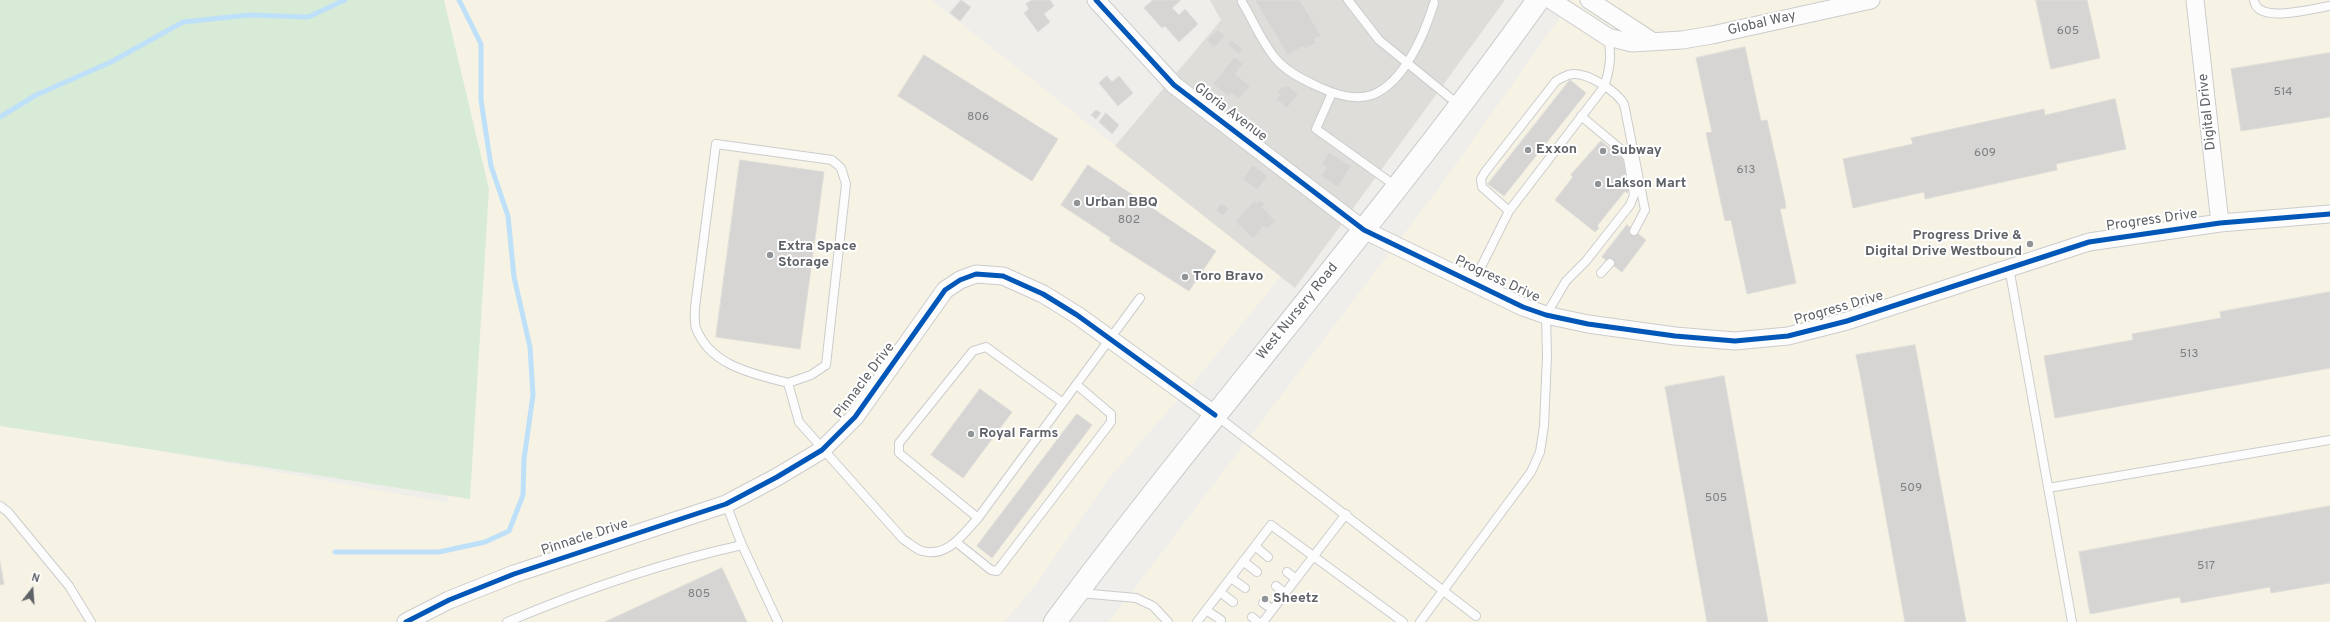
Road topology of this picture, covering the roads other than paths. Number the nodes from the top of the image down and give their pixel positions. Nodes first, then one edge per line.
1 (1096, 0) edge
2 (1348, 0) edge
3 (1538, 0) edge
4 (1551, 0) edge
5 (1589, 0) edge
6 (1871, 0) edge
7 (2196, 0) edge
8 (2254, 0) edge
9 (1242, 2) dead end
10 (1434, 2) dead end
11 (2330, 6) edge
12 (1608, 37) junction
13 (1652, 41) junction
14 (1407, 62) junction
15 (1604, 87) junction
16 (1332, 93) junction
17 (1460, 105) junction
18 (1581, 116) junction
19 (1397, 187) junction
20 (1509, 211) junction
21 (2330, 214) edge
22 (2220, 223) junction
23 (1364, 230) junction
24 (1634, 231) dead end
25 (1610, 263) dead end
26 (2009, 268) junction
27 (1601, 273) dead end
28 (1473, 283) junction
29 (1140, 298) dead end
30 (1546, 315) junction
31 (1111, 339) junction
32 (788, 384) junction
33 (1077, 385) junction
34 (1063, 403) junction
35 (1215, 415) junction
36 (2330, 440) edge
37 (822, 450) junction
38 (2048, 488) junction
39 (726, 504) junction
40 (0, 506) edge
41 (1346, 514) junction
42 (978, 518) junction
43 (956, 542) junction
44 (742, 545) junction
45 (1255, 546) junction
46 (1268, 557) dead end
47 (1313, 557) junction
48 (1243, 561) junction
49 (1257, 572) dead end
50 (1287, 572) dead end
51 (1230, 578) junction
52 (1296, 579) junction
53 (1276, 586) dead end
54 (1245, 588) dead end
55 (1444, 590) junction
56 (1220, 592) junction
57 (1077, 593) junction
58 (1285, 593) junction
59 (1234, 602) dead end
60 (1263, 603) dead end
61 (1272, 609) junction
62 (1206, 610) junction
63 (1476, 616) dead end
64 (1221, 620) dead end
65 (91, 622) edge
66 (406, 622) edge
67 (507, 622) edge
68 (778, 622) edge
69 (1056, 622) edge
70 (1168, 622) edge
71 (1197, 622) edge
72 (1262, 622) edge
73 (1402, 622) edge
74 (1420, 622) edge
75 (2072, 622) edge

1 - 23 street, Gloria Avenue
2 - 14 lane
3 - 17 main road, West Nursery Road
4 - 12 street, Global Way
5 - 13 street
6 - 13 street, Global Way
7 - 22 street, Digital Drive
8 - 11 lane
9 - 16 lane
10 - 14 lane
12 - 13 street, Global Way
12 - 15 lane
14 - 16 lane
14 - 17 lane
15 - 18 lane
15 - 20 lane
15 - 24 lane
16 - 19 lane
17 - 19 main road, West Nursery Road
18 - 20 lane
18 - 30 lane
19 - 23 main road, West Nursery Road
20 - 28 lane
21 - 22 street, Progress Drive
22 - 26 street, Progress Drive
23 - 28 street, Progress Drive
23 - 35 main road, West Nursery Road
25 - 27 lane
26 - 30 street, Progress Drive
26 - 38 lane
28 - 30 street, Progress Drive
29 - 31 lane
30 - 55 lane
31 - 33 lane
31 - 35 street, Pinnacle Drive
31 - 37 street, Pinnacle Drive
32 - 32 lane
32 - 37 lane
33 - 34 lane
33 - 43 lane
34 - 42 lane
34 - 42 lane
35 - 41 lane
35 - 57 main road, West Nursery Road
36 - 38 lane
37 - 39 street, Pinnacle Drive
37 - 43 lane
38 - 75 lane
39 - 44 lane
39 - 66 street, Pinnacle Drive
40 - 65 lane
41 - 47 lane
41 - 55 lane
42 - 43 lane
44 - 67 lane
44 - 68 lane
45 - 46 lane
45 - 47 lane
45 - 48 lane
47 - 52 lane
47 - 73 lane
48 - 49 lane
48 - 51 lane
50 - 52 lane
51 - 54 lane
51 - 56 lane
52 - 58 lane
53 - 58 lane
55 - 63 lane
55 - 74 lane
56 - 59 lane
56 - 62 lane
57 - 69 main road, West Nursery Road
57 - 70 lane
58 - 61 lane
60 - 61 lane
61 - 72 lane
62 - 64 lane
62 - 71 lane

